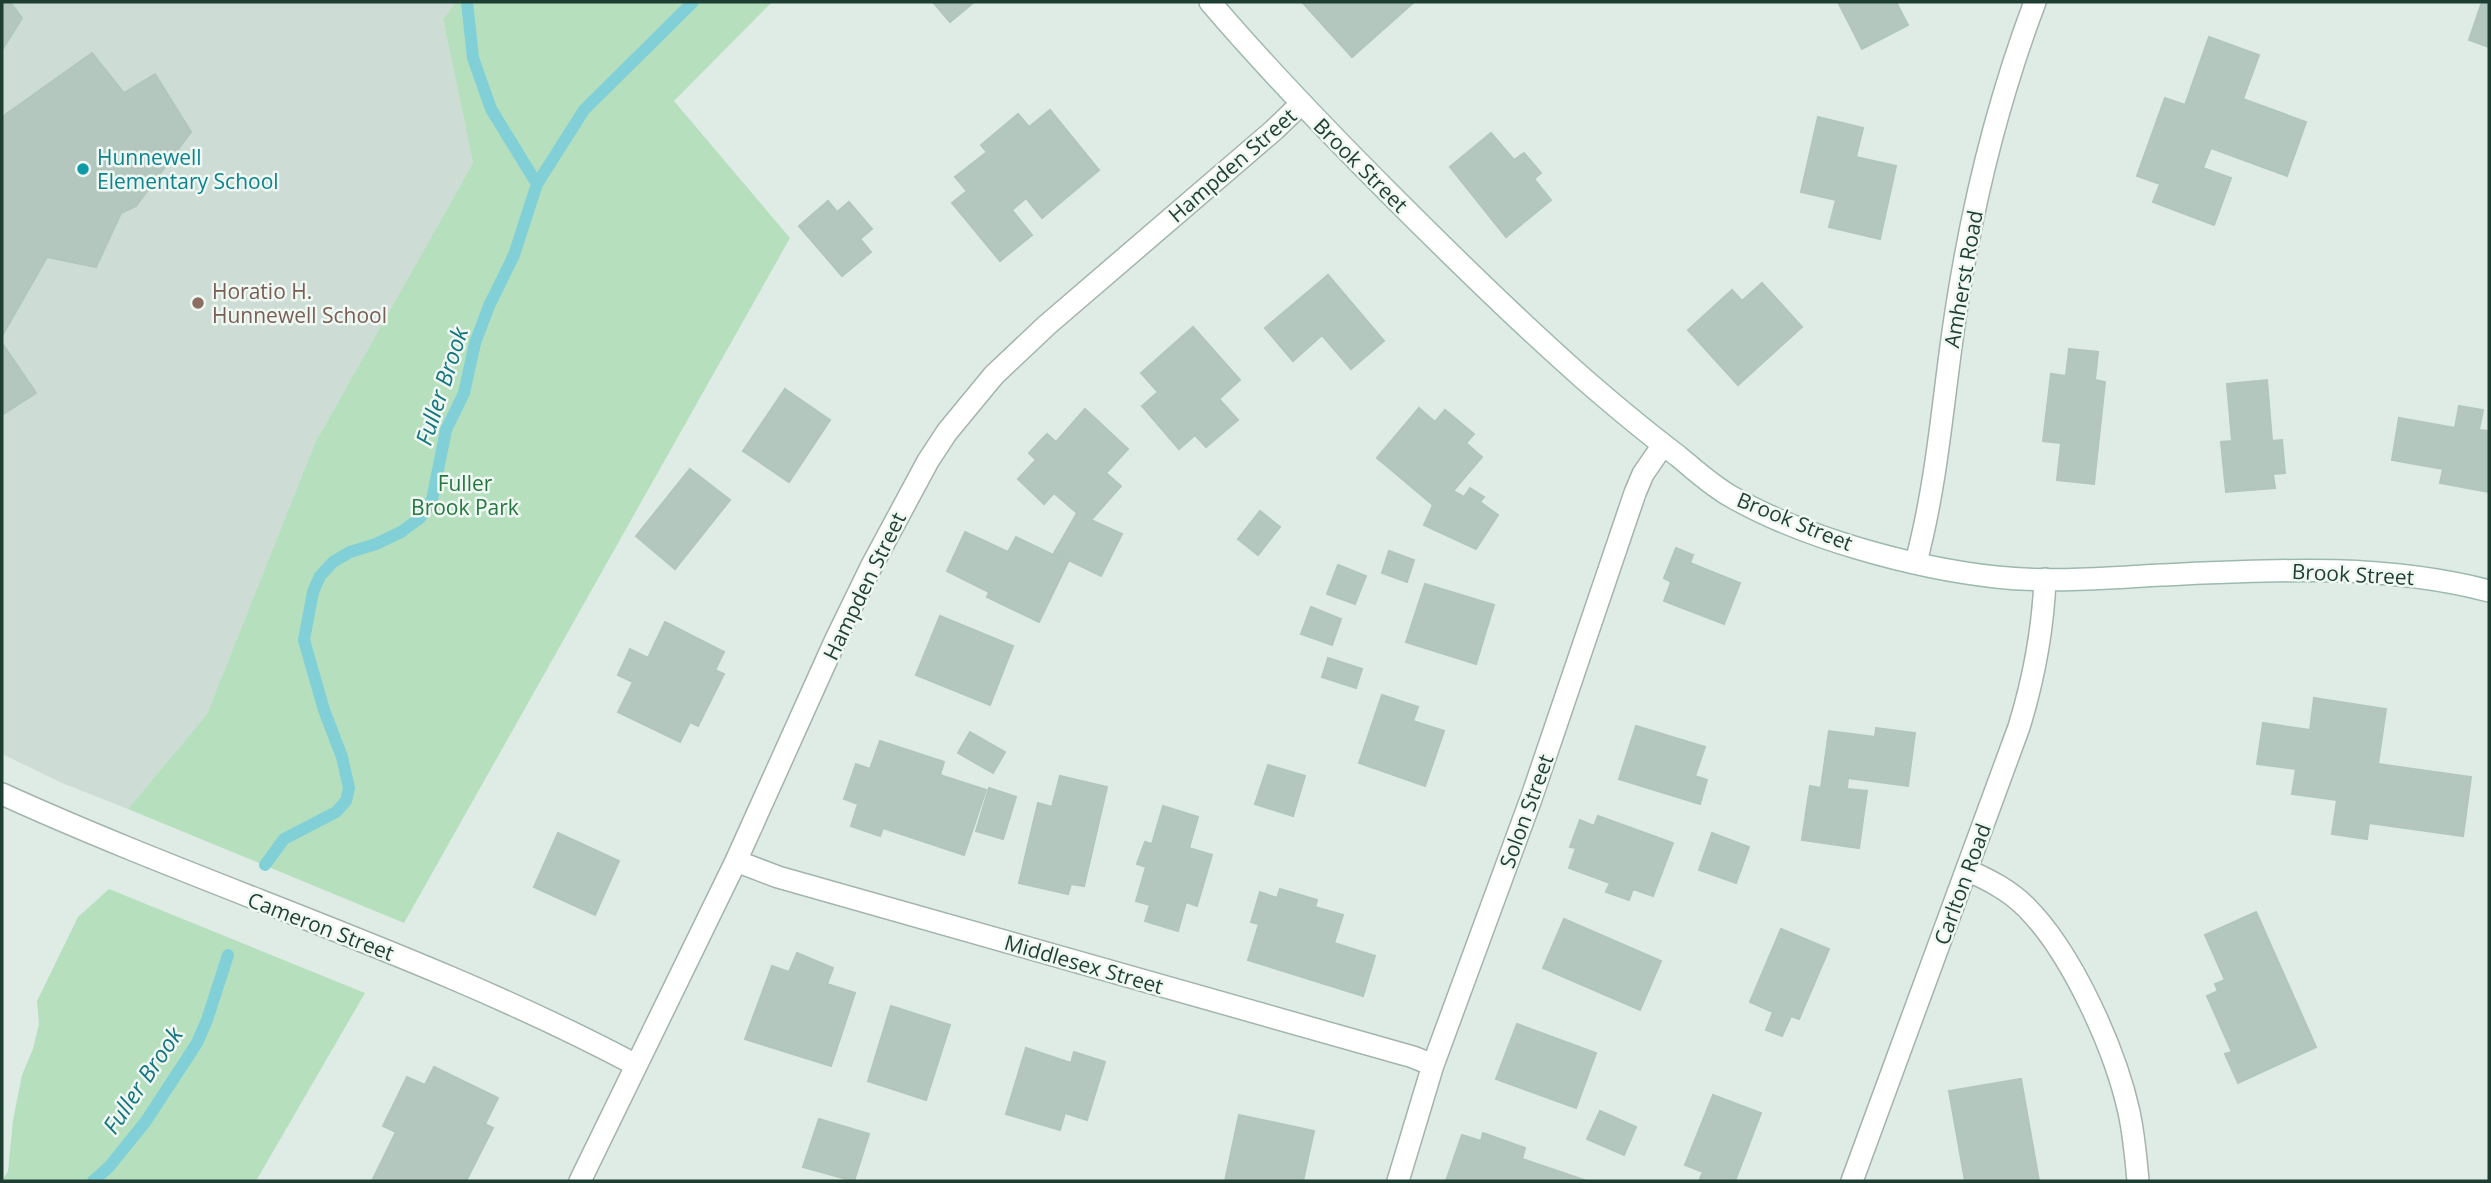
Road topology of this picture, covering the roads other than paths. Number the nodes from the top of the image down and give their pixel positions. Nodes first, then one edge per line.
1 (1210, 2) edge
2 (2035, 2) edge
3 (1301, 104) junction
4 (1663, 445) junction
5 (1916, 562) junction
6 (2045, 579) junction
7 (2489, 591) edge
8 (2, 794) edge
9 (736, 861) junction
10 (1968, 870) junction
11 (636, 1065) junction
12 (1433, 1065) junction
13 (580, 1181) edge
14 (1398, 1181) edge
15 (1852, 1181) edge
16 (2138, 1181) edge

1 - 3 street, Brook Street
2 - 5 street, Amherst Road
3 - 4 street, Brook Street
3 - 9 street, Hampden Street
4 - 5 street, Brook Street
4 - 12 street, Solon Street
5 - 6 street, Brook Street
6 - 7 street, Brook Street
6 - 10 street, Carlton Road
8 - 11 street, Cameron Street
9 - 11 street, Hampden Street
9 - 12 street, Middlesex Street
10 - 15 street, Carlton Road
10 - 16 street
11 - 13 street, Hampden Street
12 - 14 street, Solon Street

